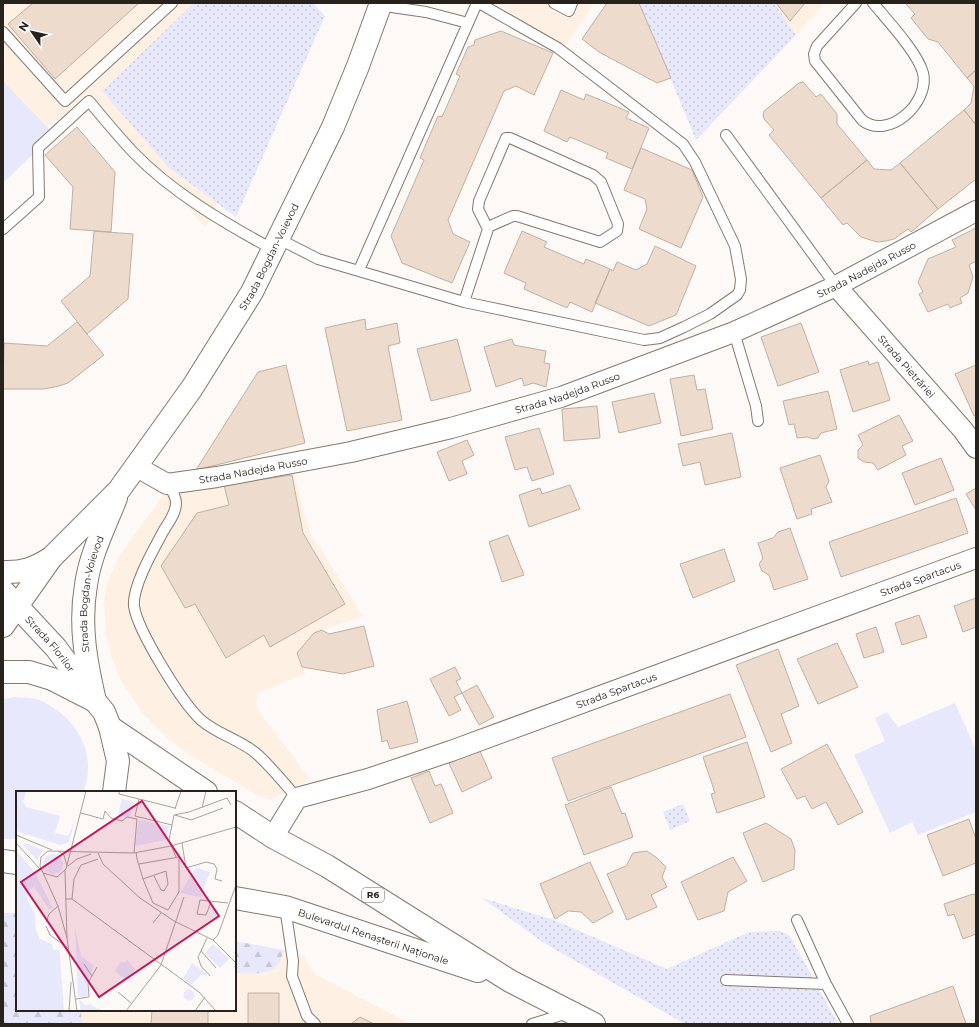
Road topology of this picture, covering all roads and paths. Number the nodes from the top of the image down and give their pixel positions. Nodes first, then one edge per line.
1 (172, 3) edge
2 (478, 3) edge
3 (554, 3) edge
4 (572, 3) edge
5 (856, 3) edge
6 (873, 3) edge
7 (377, 4) edge
8 (468, 23) junction
9 (3, 32) edge
10 (726, 135) dead end
11 (976, 210) edge
12 (488, 226) junction
13 (3, 229) edge
14 (277, 244) junction
15 (359, 270) junction
16 (836, 286) junction
17 (464, 302) junction
18 (734, 332) junction
19 (758, 420) dead end
20 (976, 448) edge
21 (135, 466) junction
22 (168, 484) junction
23 (119, 490) junction
24 (51, 558) junction
25 (976, 558) edge
26 (3, 572) edge
27 (10, 598) edge
28 (3, 626) edge
29 (3, 672) edge
30 (95, 701) junction
31 (110, 727) junction
32 (114, 791) edge
33 (205, 791) edge
34 (298, 798) junction
35 (236, 813) edge
36 (273, 837) junction
37 (236, 898) edge
38 (285, 907) junction
39 (797, 920) dead end
40 (726, 980) dead end
41 (510, 981) junction
42 (826, 984) junction
43 (571, 1012) junction
44 (315, 1024) edge
45 (532, 1024) edge
46 (594, 1024) edge
47 (848, 1024) edge

1 - 9 lane
2 - 8 lane
2 - 17 lane
3 - 4 lane
5 - 6 lane
7 - 8 lane
7 - 14 main road, Strada Bogdan-Voievod
8 - 15 lane
10 - 16 lane
11 - 16 street, Strada Nadejda Russo
12 - 12 lane
12 - 17 lane
13 - 14 lane
14 - 15 lane
14 - 21 main road, Strada Bogdan-Voievod
15 - 17 lane
16 - 18 street, Strada Nadejda Russo
16 - 20 street, Strada Pietrăriei
18 - 19 lane
18 - 22 street, Strada Nadejda Russo
21 - 22 street
21 - 23 main road, Strada Bogdan-Voievod
22 - 34 lane
23 - 24 main road, Strada Bogdan-Voievod
23 - 30 main road, Strada Bogdan-Voievod
24 - 26 main road
24 - 27 main road, Strada Bogdan-Voievod
25 - 34 street, Strada Spartacus
27 - 28 main road, Strada Bogdan-Voievod
27 - 30 main road, Strada Florilor
29 - 30 main road
30 - 31 main road, Strada Florilor
31 - 32 main road, Strada Florilor
31 - 33 main road
34 - 36 street
35 - 36 main road, Bulevardul Renașterii Naționale / R6
36 - 41 main road, Bulevardul Renașterii Naționale / R6
37 - 38 main road, Bulevardul Renașterii Naționale
38 - 41 main road, Bulevardul Renașterii Naționale
38 - 44 lane
39 - 42 lane
40 - 42 lane
41 - 43 main road, Bulevardul Renașterii Naționale / R6
42 - 47 lane
43 - 45 lane
43 - 46 main road, Bulevardul Renașterii Naționale / R6

